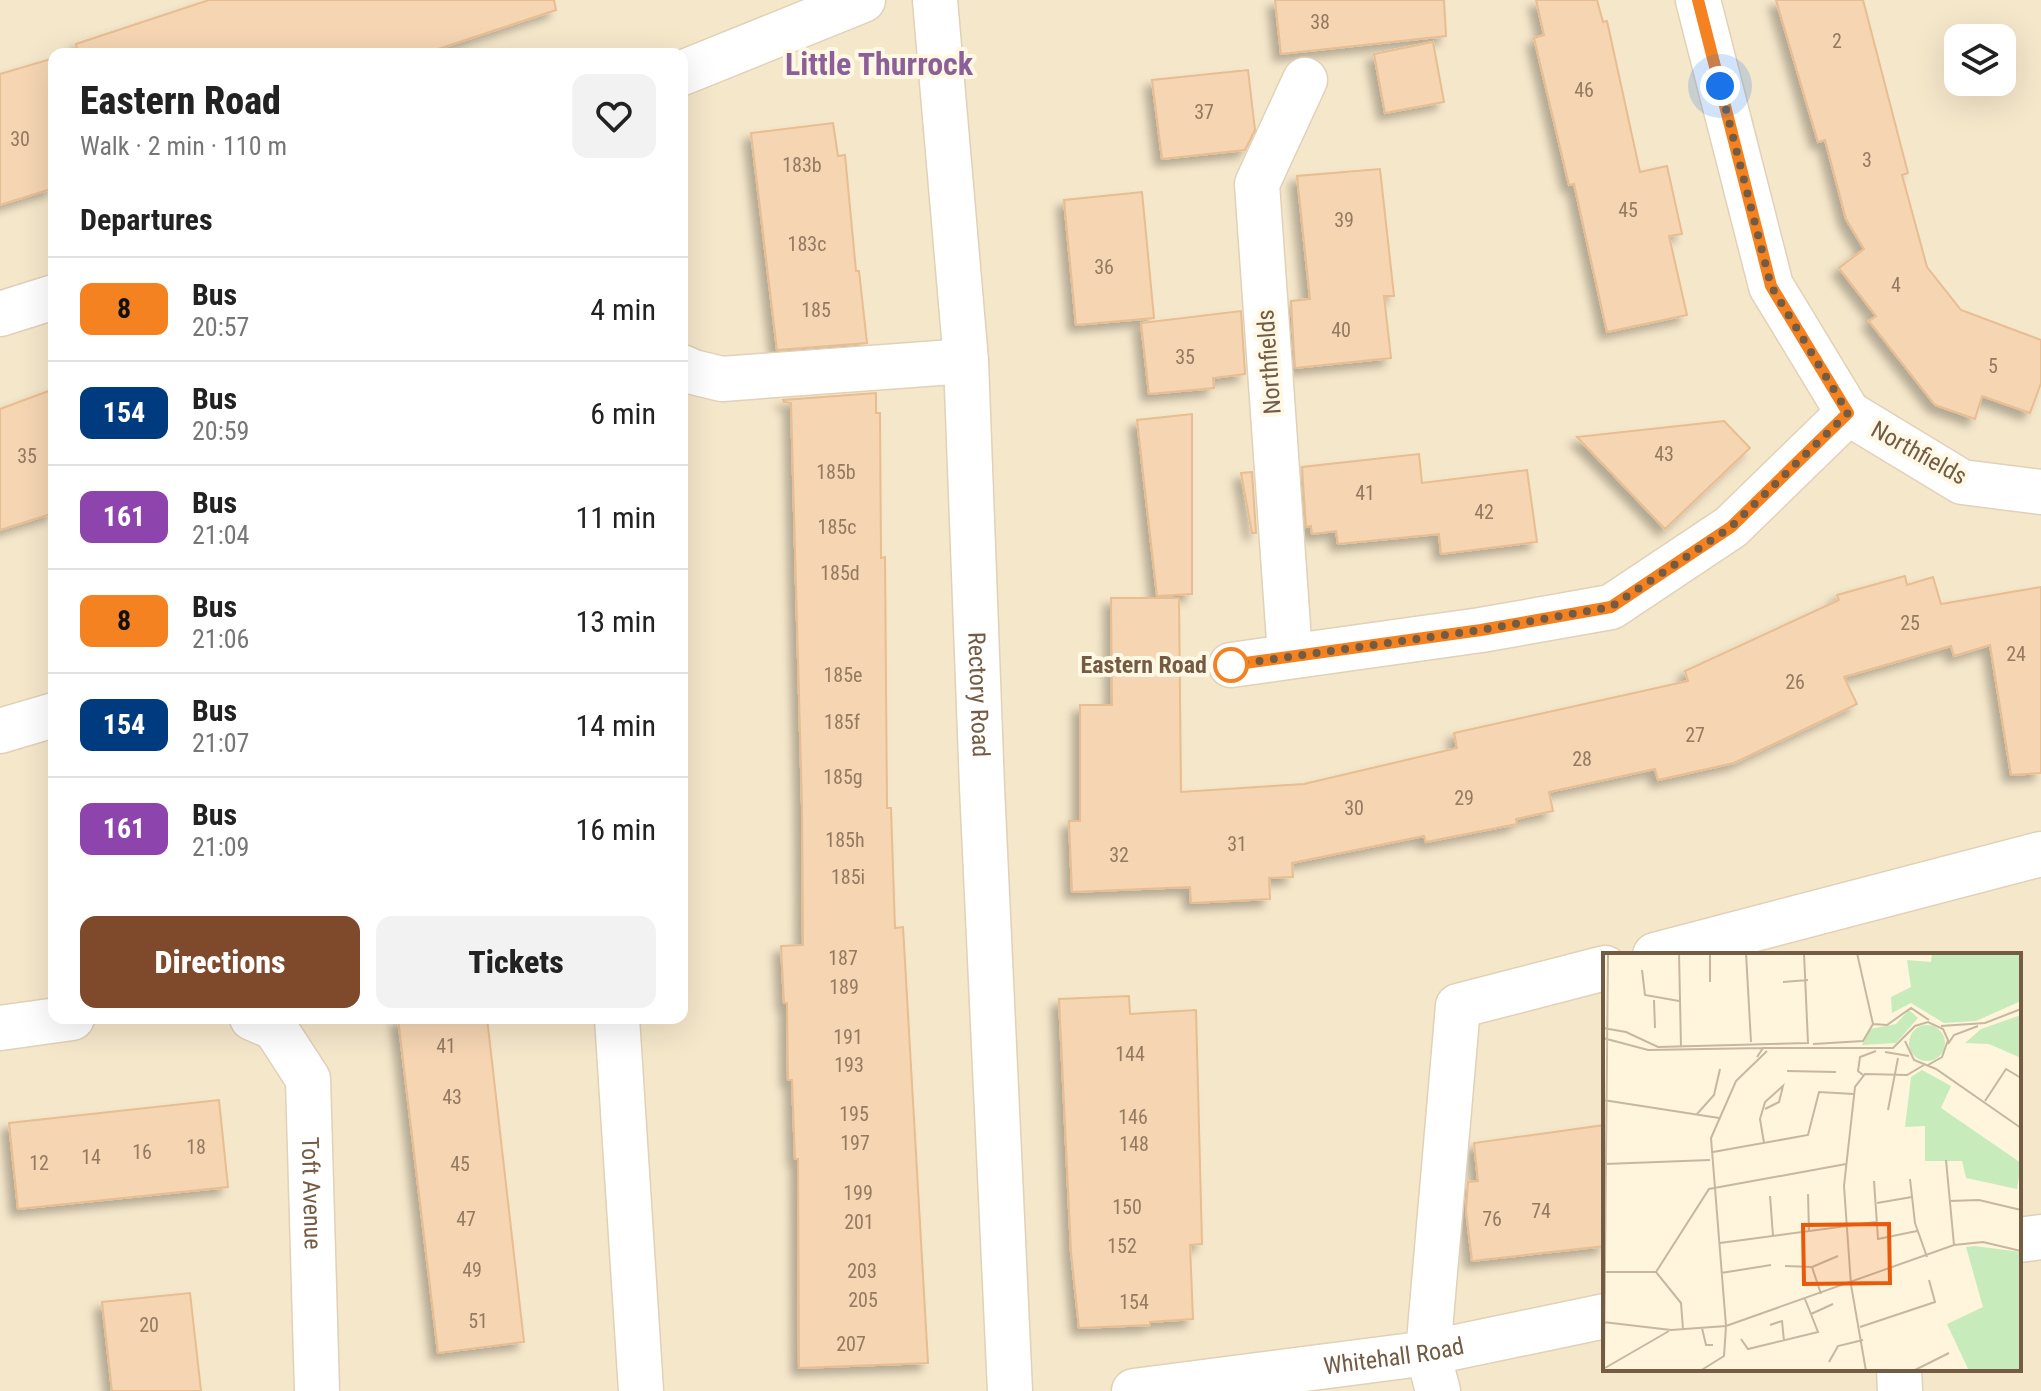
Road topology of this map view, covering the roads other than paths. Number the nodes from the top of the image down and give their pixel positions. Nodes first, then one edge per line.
1 (863, 0) edge
2 (935, 0) edge
3 (1698, 0) edge
4 (688, 71) edge
5 (1305, 80) dead end
6 (48, 299) edge
7 (0, 314) edge
8 (966, 361) junction
9 (688, 369) edge
10 (1848, 413) junction
11 (2041, 492) edge
12 (1290, 655) junction
13 (1231, 665) dead end
14 (48, 717) edge
15 (0, 731) edge
16 (2041, 854) edge
17 (1663, 953) edge
18 (1603, 969) edge
19 (48, 1021) edge
20 (266, 1024) edge
21 (617, 1024) edge
22 (0, 1028) edge
23 (2041, 1237) edge
24 (2021, 1240) edge
25 (1603, 1317) edge
26 (1899, 1371) edge
27 (1433, 1372) edge
28 (317, 1391) edge
29 (641, 1391) edge
30 (1010, 1391) edge
31 (1134, 1391) edge
32 (1900, 1391) edge

1 - 4 street
2 - 8 street, Rectory Road
3 - 10 street, Northfields
5 - 12 street, Northfields
6 - 7 street
8 - 9 street
8 - 30 street, Rectory Road
10 - 11 street, Northfields
10 - 12 street, Northfields
12 - 13 street, Northfields
14 - 15 street
16 - 17 street
18 - 27 street
19 - 22 street
20 - 28 street, Toft Avenue
21 - 29 street
23 - 24 street
25 - 27 street, Whitehall Road
26 - 32 street
27 - 31 street, Whitehall Road

